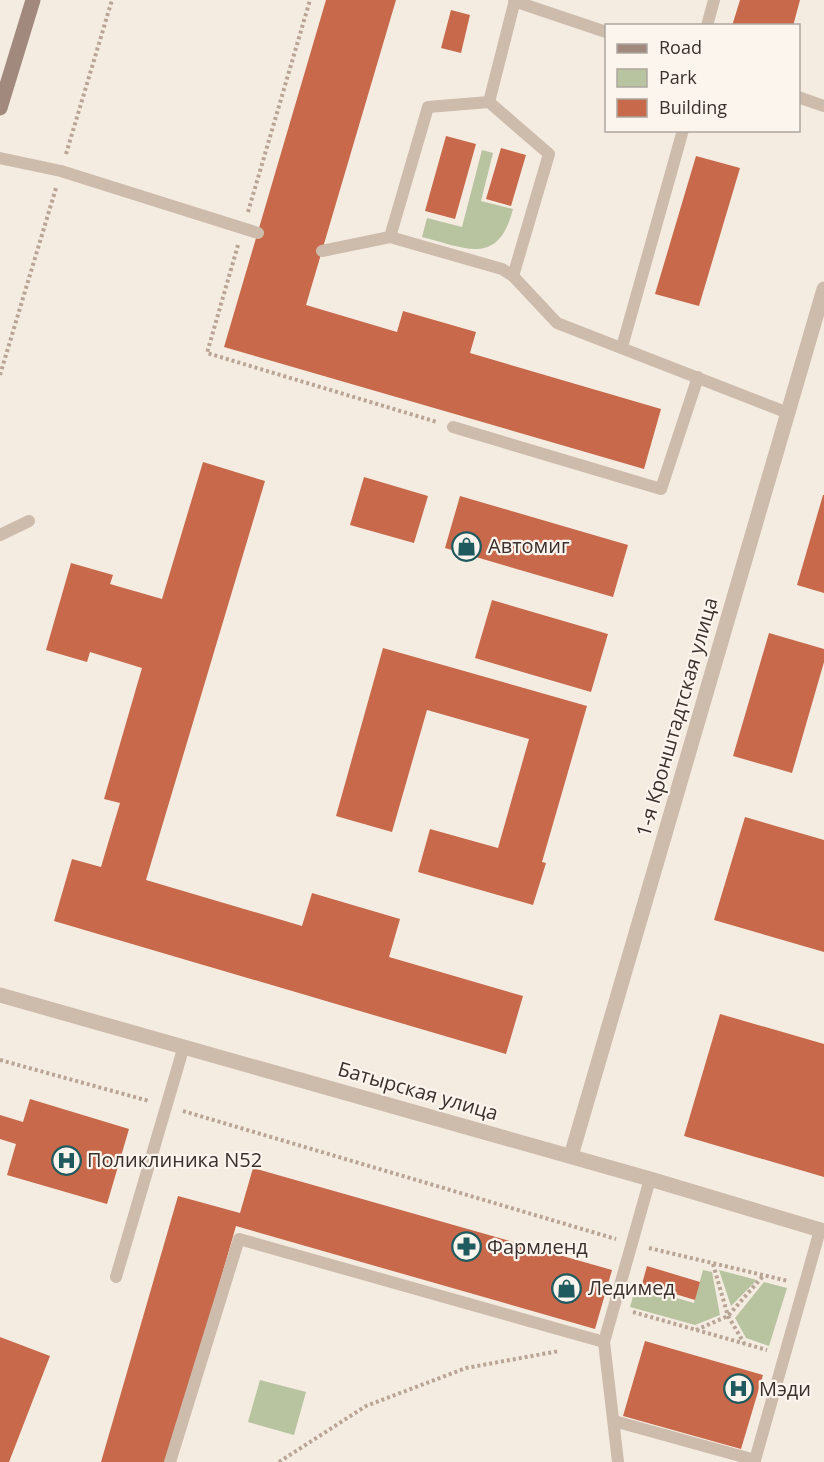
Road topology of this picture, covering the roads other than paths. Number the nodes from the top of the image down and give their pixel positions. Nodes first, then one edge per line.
1 (33, 0) edge
2 (714, 0) edge
3 (514, 1) edge
4 (708, 24) edge
5 (605, 32) edge
6 (800, 98) edge
7 (489, 102) junction
8 (824, 106) edge
9 (0, 108) edge
10 (682, 132) edge
11 (0, 158) edge
12 (258, 233) dead end
13 (390, 237) junction
14 (322, 251) dead end
15 (513, 276) junction
16 (824, 289) edge
17 (622, 347) junction
18 (698, 377) junction
19 (788, 413) junction
20 (453, 427) road end
21 (29, 521) dead end
22 (0, 535) edge
23 (0, 995) edge
24 (184, 1046) junction
25 (571, 1156) junction
26 (650, 1179) junction
27 (822, 1231) edge
28 (116, 1277) dead end
29 (604, 1342) junction
30 (614, 1421) junction
31 (170, 1462) edge
32 (618, 1462) edge

1 - 9 main road
2 - 4 lane
3 - 5 lane
3 - 7 lane
6 - 8 lane
7 - 13 lane
7 - 15 lane
10 - 17 lane
11 - 12 lane
13 - 14 lane
13 - 15 lane
15 - 17 lane
16 - 19 street, 1-я Кронштадтская улица
17 - 18 lane
18 - 19 lane
18 - 20 lane
19 - 25 street, 1-я Кронштадтская улица
21 - 22 lane
23 - 24 street, Батырская улица
24 - 25 street, Батырская улица
24 - 28 lane
25 - 26 street, Батырская улица
26 - 27 street, Батырская улица
26 - 29 lane
27 - 30 lane
29 - 30 lane
29 - 31 lane
30 - 32 lane

